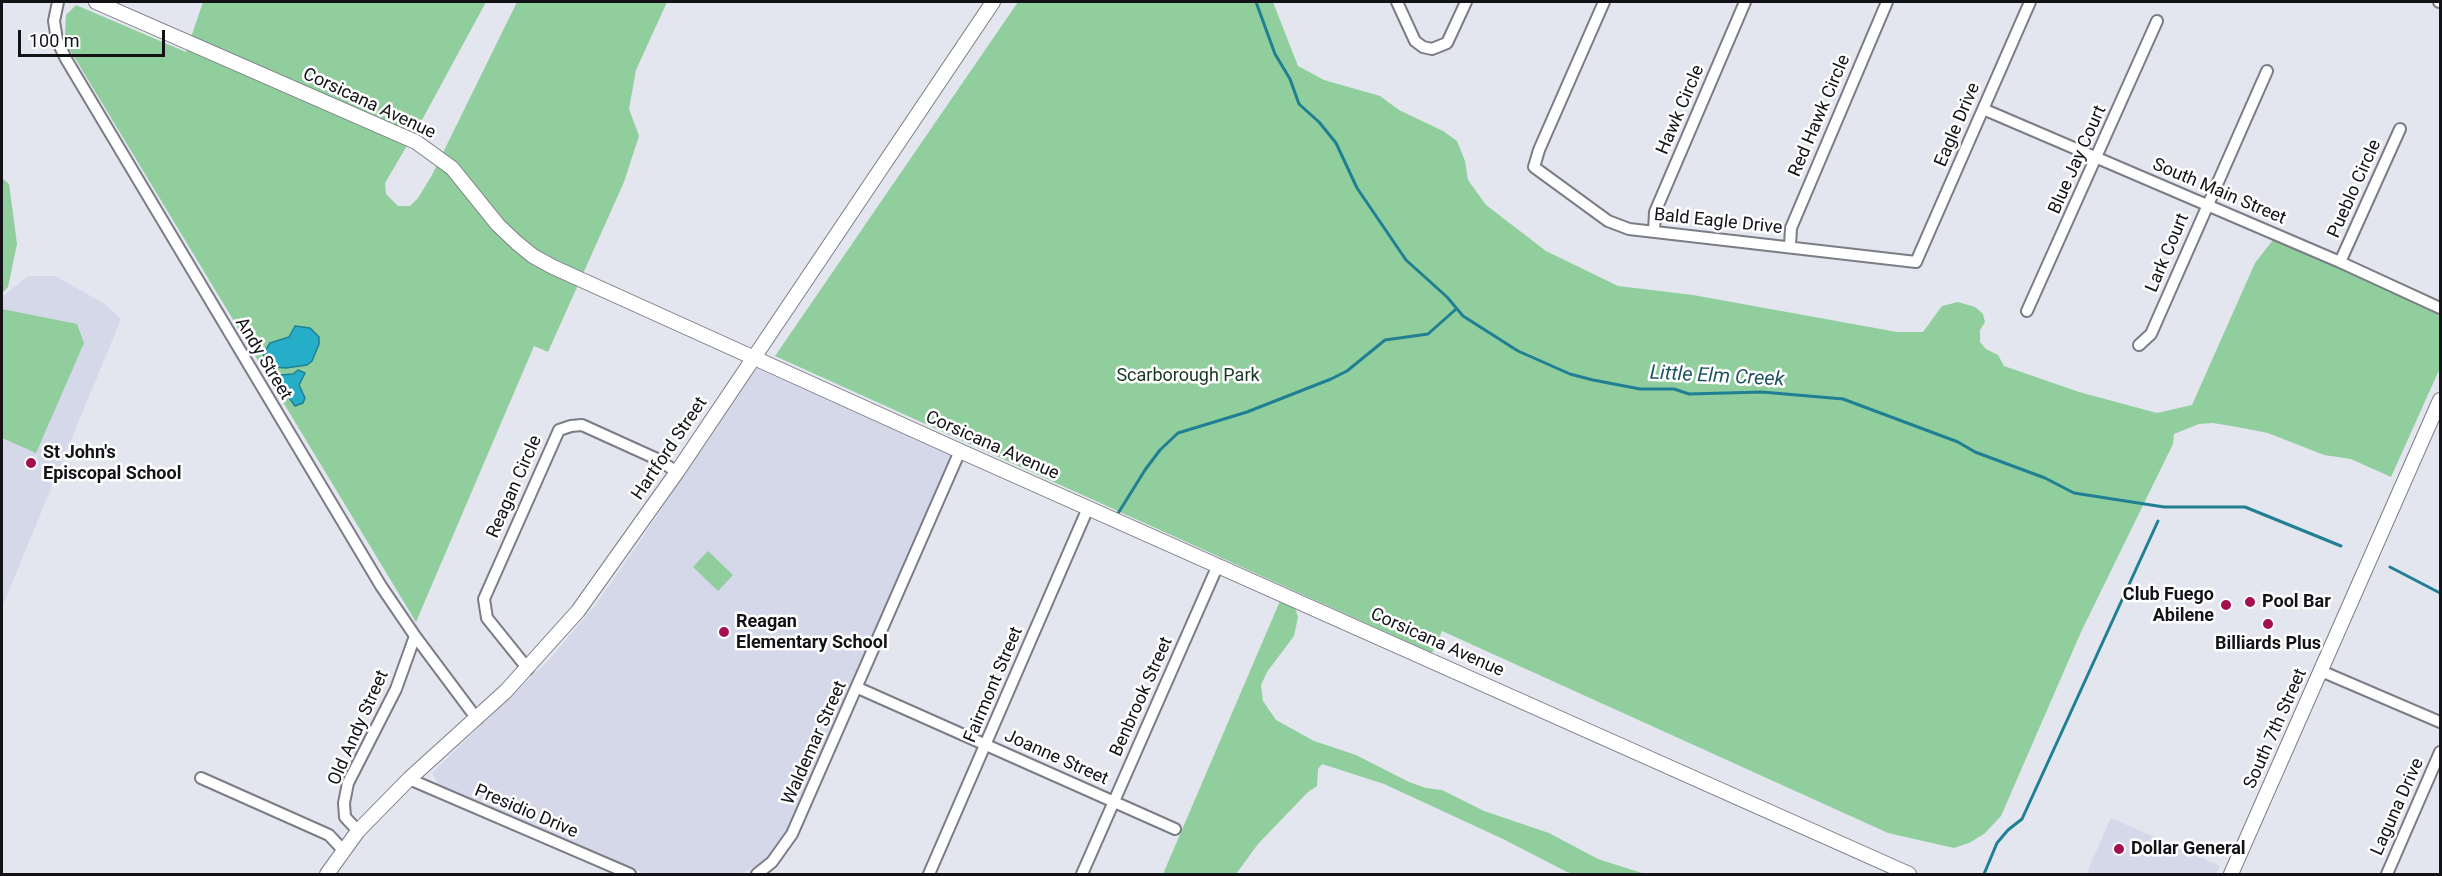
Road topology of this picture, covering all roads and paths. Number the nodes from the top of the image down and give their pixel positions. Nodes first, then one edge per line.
1 (58, 2) edge
2 (96, 2) edge
3 (993, 2) edge
4 (1397, 2) edge
5 (1466, 2) edge
6 (1604, 2) edge
7 (1745, 2) edge
8 (1887, 2) edge
9 (2030, 2) edge
10 (2157, 21) dead end
11 (2267, 71) dead end
12 (1983, 109) junction
13 (2400, 129) dead end
14 (2097, 158) junction
15 (2207, 205) junction
16 (1654, 232) junction
17 (1790, 246) junction
18 (1916, 262) joint
19 (2340, 262) junction
20 (2440, 308) edge
21 (2027, 311) dead end
22 (2139, 345) dead end
23 (753, 358) junction
24 (2440, 400) edge
25 (960, 452) junction
26 (677, 472) junction
27 (1088, 508) junction
28 (1218, 565) junction
29 (415, 636) junction
30 (528, 669) junction
31 (2321, 672) junction
32 (858, 688) junction
33 (477, 719) junction
34 (2440, 722) edge
35 (986, 745) junction
36 (2440, 752) edge
37 (201, 778) dead end
38 (410, 779) junction
39 (1114, 802) junction
40 (1175, 829) dead end
41 (358, 831) junction
42 (343, 850) junction
43 (327, 874) edge
44 (630, 874) edge
45 (757, 874) edge
46 (929, 874) edge
47 (1082, 874) edge
48 (1909, 874) edge
49 (2231, 874) edge
50 (2387, 874) edge

1 - 29 street, Andy Street
2 - 23 street, Corsicana Avenue
3 - 23 street, Hartford Street
4 - 5 street
6 - 16 street, Bald Eagle Drive
7 - 16 street, Hawk Circle
8 - 17 street, Red Hawk Circle
9 - 12 street, Eagle Drive
10 - 14 street, Blue Jay Court
11 - 15 street, Lark Court
12 - 14 street, South Main Street
12 - 18 street, Eagle Drive
13 - 19 street, Pueblo Circle
14 - 15 street, South Main Street
14 - 21 street, Blue Jay Court
15 - 19 street, South Main Street
15 - 22 street, Lark Court
16 - 17 street, Bald Eagle Drive
17 - 18 street, Bald Eagle Drive
19 - 20 street, South Main Street
23 - 25 street, Corsicana Avenue
23 - 26 street, Hartford Street
24 - 31 street, South 7th Street
25 - 27 street, Corsicana Avenue
25 - 32 street, Waldemar Street
26 - 30 street, Hartford Street
26 - 30 street, Reagan Circle
27 - 28 street, Corsicana Avenue
27 - 35 street, Fairmont Street
28 - 39 street, Benbrook Street
28 - 48 street, Corsicana Avenue
29 - 33 street, Andy Street
29 - 41 street, Old Andy Street
30 - 33 street, Hartford Street
31 - 34 street
31 - 49 street, South 7th Street
32 - 35 street, Joanne Street
32 - 45 street, Waldemar Street
33 - 38 street, Hartford Street
35 - 39 street, Joanne Street
35 - 46 street, Fairmont Street
36 - 50 street, Laguna Drive
37 - 42 street
38 - 41 street, Hartford Street
38 - 44 street, Presidio Drive
39 - 40 street, Joanne Street
39 - 47 street, Benbrook Street
41 - 42 street, Hartford Street
42 - 43 street, Hartford Street

